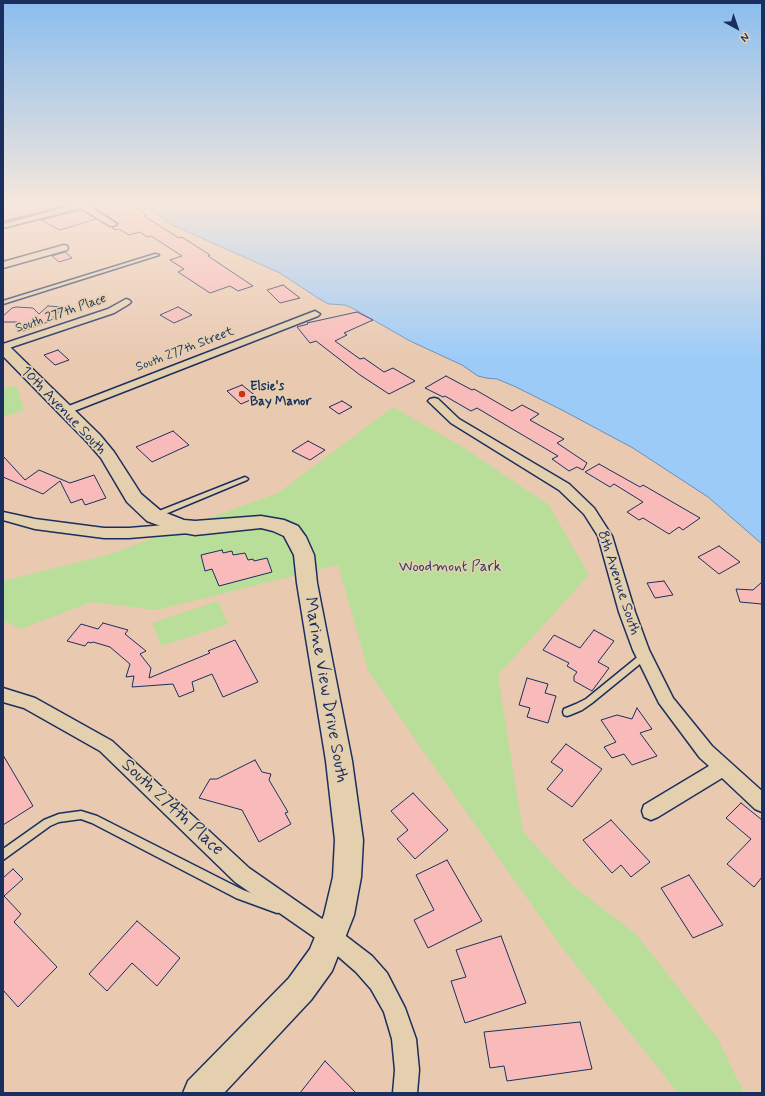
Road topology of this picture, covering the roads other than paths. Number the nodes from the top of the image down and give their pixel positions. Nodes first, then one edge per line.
1 (35, 256) edge
2 (153, 256) edge
3 (3, 265) edge
4 (126, 302) dead end
5 (3, 303) edge
6 (315, 314) dead end
7 (3, 348) edge
8 (434, 401) dead end
9 (65, 411) junction
10 (245, 479) dead end
11 (154, 516) junction
12 (7, 519) edge
13 (195, 528) junction
14 (643, 656) junction
15 (3, 695) edge
16 (567, 712) dead end
17 (722, 768) junction
18 (762, 803) edge
19 (651, 811) dead end
20 (3, 855) edge
21 (303, 918) junction
22 (331, 937) junction
23 (200, 1093) edge
24 (404, 1093) edge

1 - 3 street
2 - 5 lane
4 - 7 street, South 277th Place
6 - 9 street, South 277th Street
7 - 9 main road, 10th Avenue South
8 - 14 street, 8th Avenue South
9 - 11 main road, 10th Avenue South
10 - 11 lane
11 - 13 main road, 10th Avenue South
12 - 13 street, Marine View Drive South
13 - 22 main road, Marine View Drive South
14 - 16 lane
14 - 17 street, 8th Avenue South
15 - 21 street, South 274th Place
17 - 18 street, 8th Avenue South
17 - 19 street
20 - 21 lane
21 - 22 street, South 274th Place
22 - 23 main road, Marine View Drive South
22 - 24 street, South 274th Place

